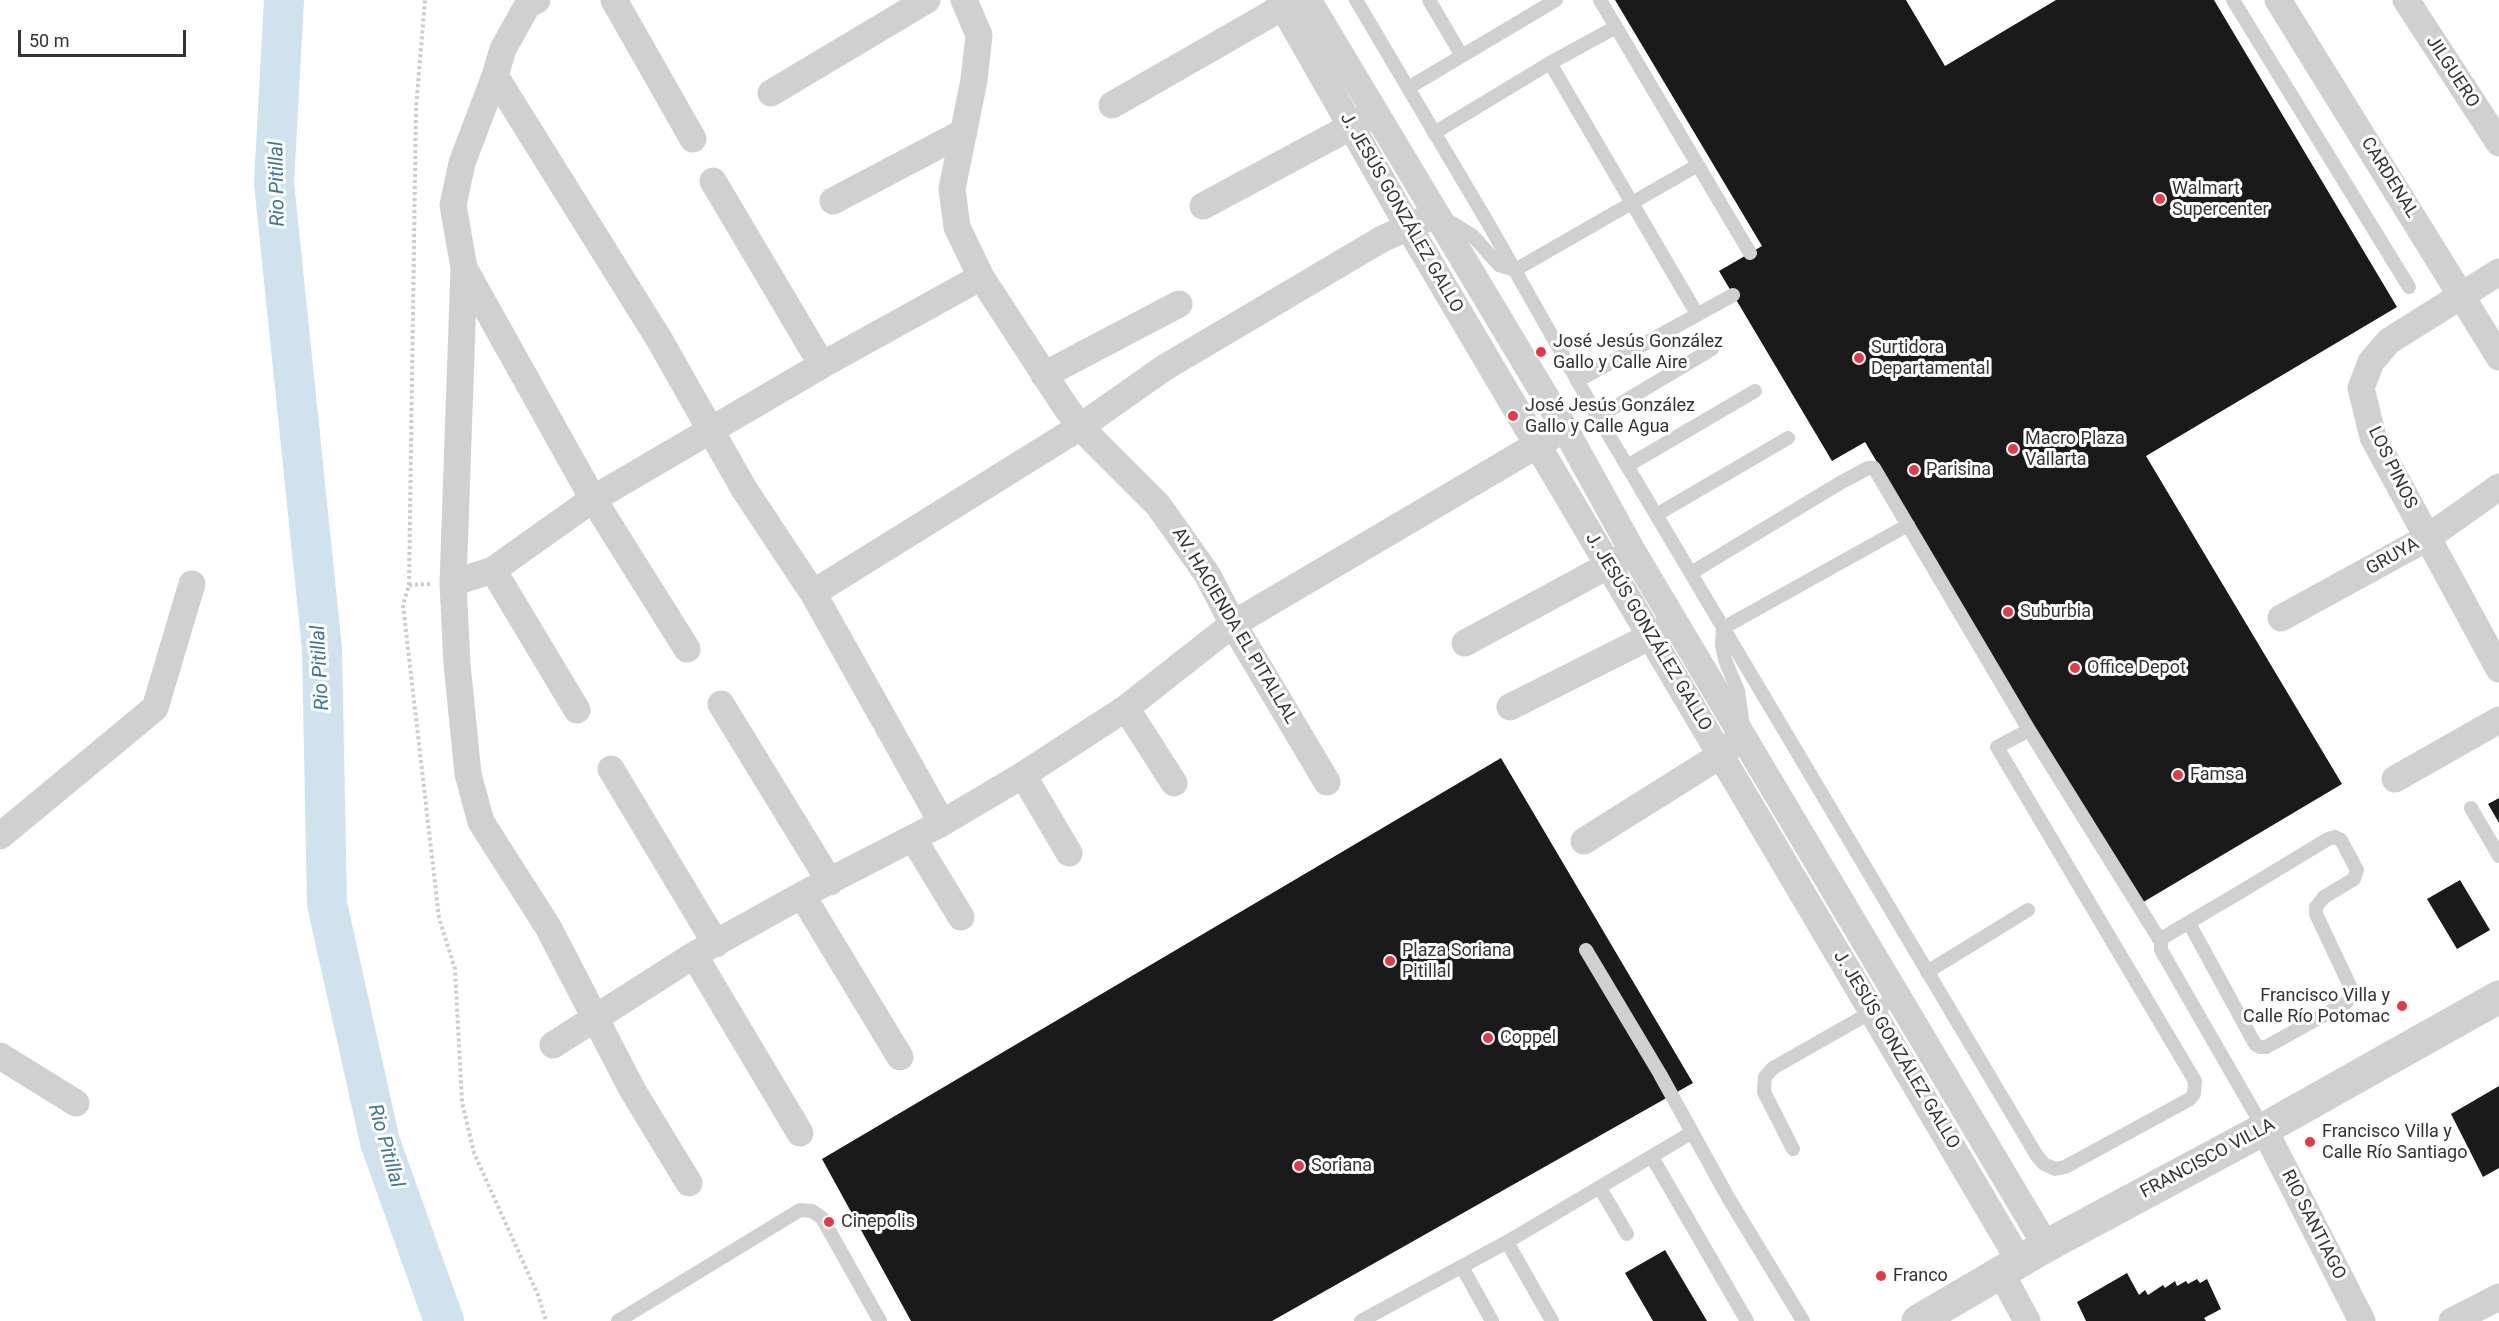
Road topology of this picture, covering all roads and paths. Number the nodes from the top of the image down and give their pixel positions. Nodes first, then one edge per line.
1 (425, 0) edge
2 (537, 0) edge
3 (614, 0) edge
4 (927, 0) edge
5 (964, 0) edge
6 (1356, 0) edge
7 (1429, 0) edge
8 (1556, 0) edge
9 (1600, 0) edge
10 (2232, 0) edge
11 (2278, 0) edge
12 (2406, 0) edge
13 (1291, 2) edge
14 (1616, 27) junction
15 (1462, 56) junction
16 (1550, 63) junction
17 (495, 76) junction
18 (1408, 88) junction
19 (771, 93) dead end
20 (1112, 105) dead end
21 (1377, 112) junction
22 (1351, 126) junction
23 (964, 132) junction
24 (1434, 133) junction
25 (693, 139) dead end
26 (2499, 143) edge
27 (1698, 165) junction
28 (713, 181) dead end
29 (832, 201) dead end
30 (1631, 203) junction
31 (1203, 206) dead end
32 (1437, 215) junction
33 (1408, 226) junction
34 (1750, 253) dead end
35 (464, 268) junction
36 (1515, 270) junction
37 (2499, 272) edge
38 (981, 277) junction
39 (2409, 287) dead end
40 (1733, 295) dead end
41 (2463, 296) junction
42 (1179, 304) dead end
43 (1697, 314) junction
44 (1712, 349) dead end
45 (2499, 357) edge
46 (822, 364) junction
47 (1044, 375) junction
48 (1577, 381) junction
49 (1755, 391) dead end
50 (1598, 417) junction
51 (1080, 427) junction
52 (709, 429) junction
53 (1565, 429) junction
54 (1788, 438) dead end
55 (1537, 446) junction
56 (1627, 466) junction
57 (2499, 487) edge
58 (593, 499) junction
59 (1656, 515) junction
60 (1908, 525) junction
61 (2427, 538) junction
62 (1633, 552) junction
63 (1608, 565) junction
64 (493, 570) junction
65 (1691, 573) junction
66 (453, 583) junction
67 (192, 584) dead end
68 (409, 585) junction
69 (813, 592) junction
70 (2281, 618) dead end
71 (1233, 624) junction
72 (1677, 624) junction
73 (1723, 628) junction
74 (1652, 636) junction
75 (1465, 644) dead end
76 (687, 649) dead end
77 (2499, 669) edge
78 (720, 704) dead end
79 (1510, 706) dead end
80 (1126, 708) junction
81 (577, 710) dead end
82 (2499, 720) edge
83 (2029, 729) junction
84 (1743, 735) junction
85 (1720, 755) junction
86 (611, 770) dead end
87 (1023, 775) junction
88 (2395, 779) dead end
89 (1328, 782) dead end
90 (1174, 783) dead end
91 (2471, 808) dead end
92 (942, 823) junction
93 (0, 836) edge
94 (913, 838) junction
95 (1584, 841) dead end
96 (1069, 853) dead end
97 (2499, 856) edge
98 (830, 882) junction
99 (802, 895) junction
100 (2028, 910) dead end
101 (962, 917) dead end
102 (2189, 922) junction
103 (2161, 942) junction
104 (705, 950) junction
105 (1587, 950) dead end
106 (1927, 972) junction
107 (1898, 997) junction
108 (2499, 997) edge
109 (1873, 1011) junction
110 (594, 1019) junction
111 (553, 1045) dead end
112 (0, 1056) edge
113 (900, 1057) dead end
114 (76, 1103) dead end
115 (2264, 1129) junction
116 (1691, 1132) junction
117 (800, 1133) dead end
118 (1792, 1149) dead end
119 (1652, 1157) junction
120 (689, 1183) dead end
121 (1600, 1188) junction
122 (1627, 1234) dead end
123 (1507, 1242) junction
124 (2022, 1260) junction
125 (1462, 1267) junction
126 (2499, 1297) edge
127 (546, 1321) edge
128 (618, 1321) edge
129 (880, 1321) edge
130 (1361, 1321) edge
131 (1492, 1321) edge
132 (1552, 1321) edge
133 (1747, 1321) edge
134 (1803, 1321) edge
135 (1918, 1321) edge
136 (2027, 1321) edge
137 (2362, 1321) edge
138 (2452, 1321) edge

1 - 68 path
2 - 17 street
3 - 25 street
4 - 19 street
5 - 23 street, AV. HACIENDA EL PITALLAL
6 - 18 lane
7 - 15 lane
8 - 15 lane
9 - 14 lane
10 - 39 lane
11 - 41 street, CARDENAL
12 - 26 street, JILGUERO
13 - 20 street
13 - 21 street, J. JESÚS GONZÁLEZ GALLO
13 - 22 street, J. JESÚS GONZÁLEZ GALLO
14 - 16 lane
14 - 27 lane
15 - 18 lane
16 - 24 lane
16 - 30 lane
17 - 35 street
17 - 52 street
18 - 24 lane
21 - 22 street
21 - 32 street, J. JESÚS GONZÁLEZ GALLO
22 - 31 street
22 - 33 street, J. JESÚS GONZÁLEZ GALLO
23 - 29 street
23 - 38 street, AV. HACIENDA EL PITALLAL
24 - 36 lane
27 - 30 lane
27 - 34 lane
28 - 46 street
30 - 36 lane
30 - 43 lane
32 - 33 street
32 - 36 lane
32 - 53 street, J. JESÚS GONZÁLEZ GALLO
33 - 51 street
33 - 55 street, J. JESÚS GONZÁLEZ GALLO
35 - 58 street
35 - 66 street
36 - 48 lane
37 - 41 street, LOS PINOS
38 - 46 street
38 - 47 street, AV. HACIENDA EL PITALLAL
40 - 43 lane
41 - 45 street, CARDENAL
41 - 61 street, LOS PINOS
42 - 47 street
43 - 48 lane
44 - 50 lane
46 - 52 street
47 - 51 street, AV. HACIENDA EL PITALLAL
48 - 50 lane
49 - 56 lane
50 - 56 lane
51 - 69 street
51 - 71 street, AV. HACIENDA EL PITALLAL
52 - 58 street
52 - 69 street
53 - 55 street
53 - 62 street, J. JESÚS GONZÁLEZ GALLO
54 - 59 lane
55 - 63 street, J. JESÚS GONZÁLEZ GALLO
55 - 71 street
56 - 59 lane
57 - 61 street, GRUYA
58 - 64 street
58 - 76 street
59 - 65 lane
60 - 65 lane
60 - 73 lane
60 - 83 lane
61 - 70 street, GRUYA
61 - 77 street, LOS PINOS
62 - 63 street
62 - 72 street, J. JESÚS GONZÁLEZ GALLO
63 - 74 street, J. JESÚS GONZÁLEZ GALLO
63 - 75 street
64 - 66 street
64 - 81 street
65 - 73 lane
66 - 68 path
66 - 110 street
67 - 93 street
68 - 127 path
69 - 92 street
71 - 80 street
71 - 89 street, AV. HACIENDA EL PITALLAL
72 - 74 street
72 - 84 street, J. JESÚS GONZÁLEZ GALLO
73 - 84 lane
73 - 106 lane
74 - 79 street
74 - 85 street, J. JESÚS GONZÁLEZ GALLO
78 - 98 street
80 - 87 street
80 - 90 street
82 - 88 street
83 - 103 lane
83 - 106 lane
84 - 85 street
84 - 107 street, J. JESÚS GONZÁLEZ GALLO
85 - 95 street
85 - 109 street, J. JESÚS GONZÁLEZ GALLO
86 - 104 street
87 - 92 street
87 - 96 street
91 - 97 lane
92 - 94 street
94 - 98 street
94 - 101 street
98 - 99 street
99 - 104 street
99 - 113 street
100 - 106 lane
102 - 102 lane
102 - 103 lane
103 - 115 lane
104 - 110 street
104 - 117 street
105 - 116 lane
107 - 109 lane
107 - 124 street, J. JESÚS GONZÁLEZ GALLO
108 - 115 street, FRANCISCO VILLA
109 - 118 lane
109 - 124 street, J. JESÚS GONZÁLEZ GALLO
110 - 111 street
110 - 120 street
112 - 114 street
115 - 124 street, FRANCISCO VILLA
115 - 137 street, RIO SANTIAGO
116 - 119 lane
116 - 134 lane
119 - 121 lane
119 - 133 lane
121 - 122 lane
121 - 123 lane
123 - 125 lane
123 - 132 lane
124 - 135 street, FRANCISCO VILLA
124 - 136 street
125 - 130 lane
125 - 131 lane
126 - 138 street
128 - 129 lane

